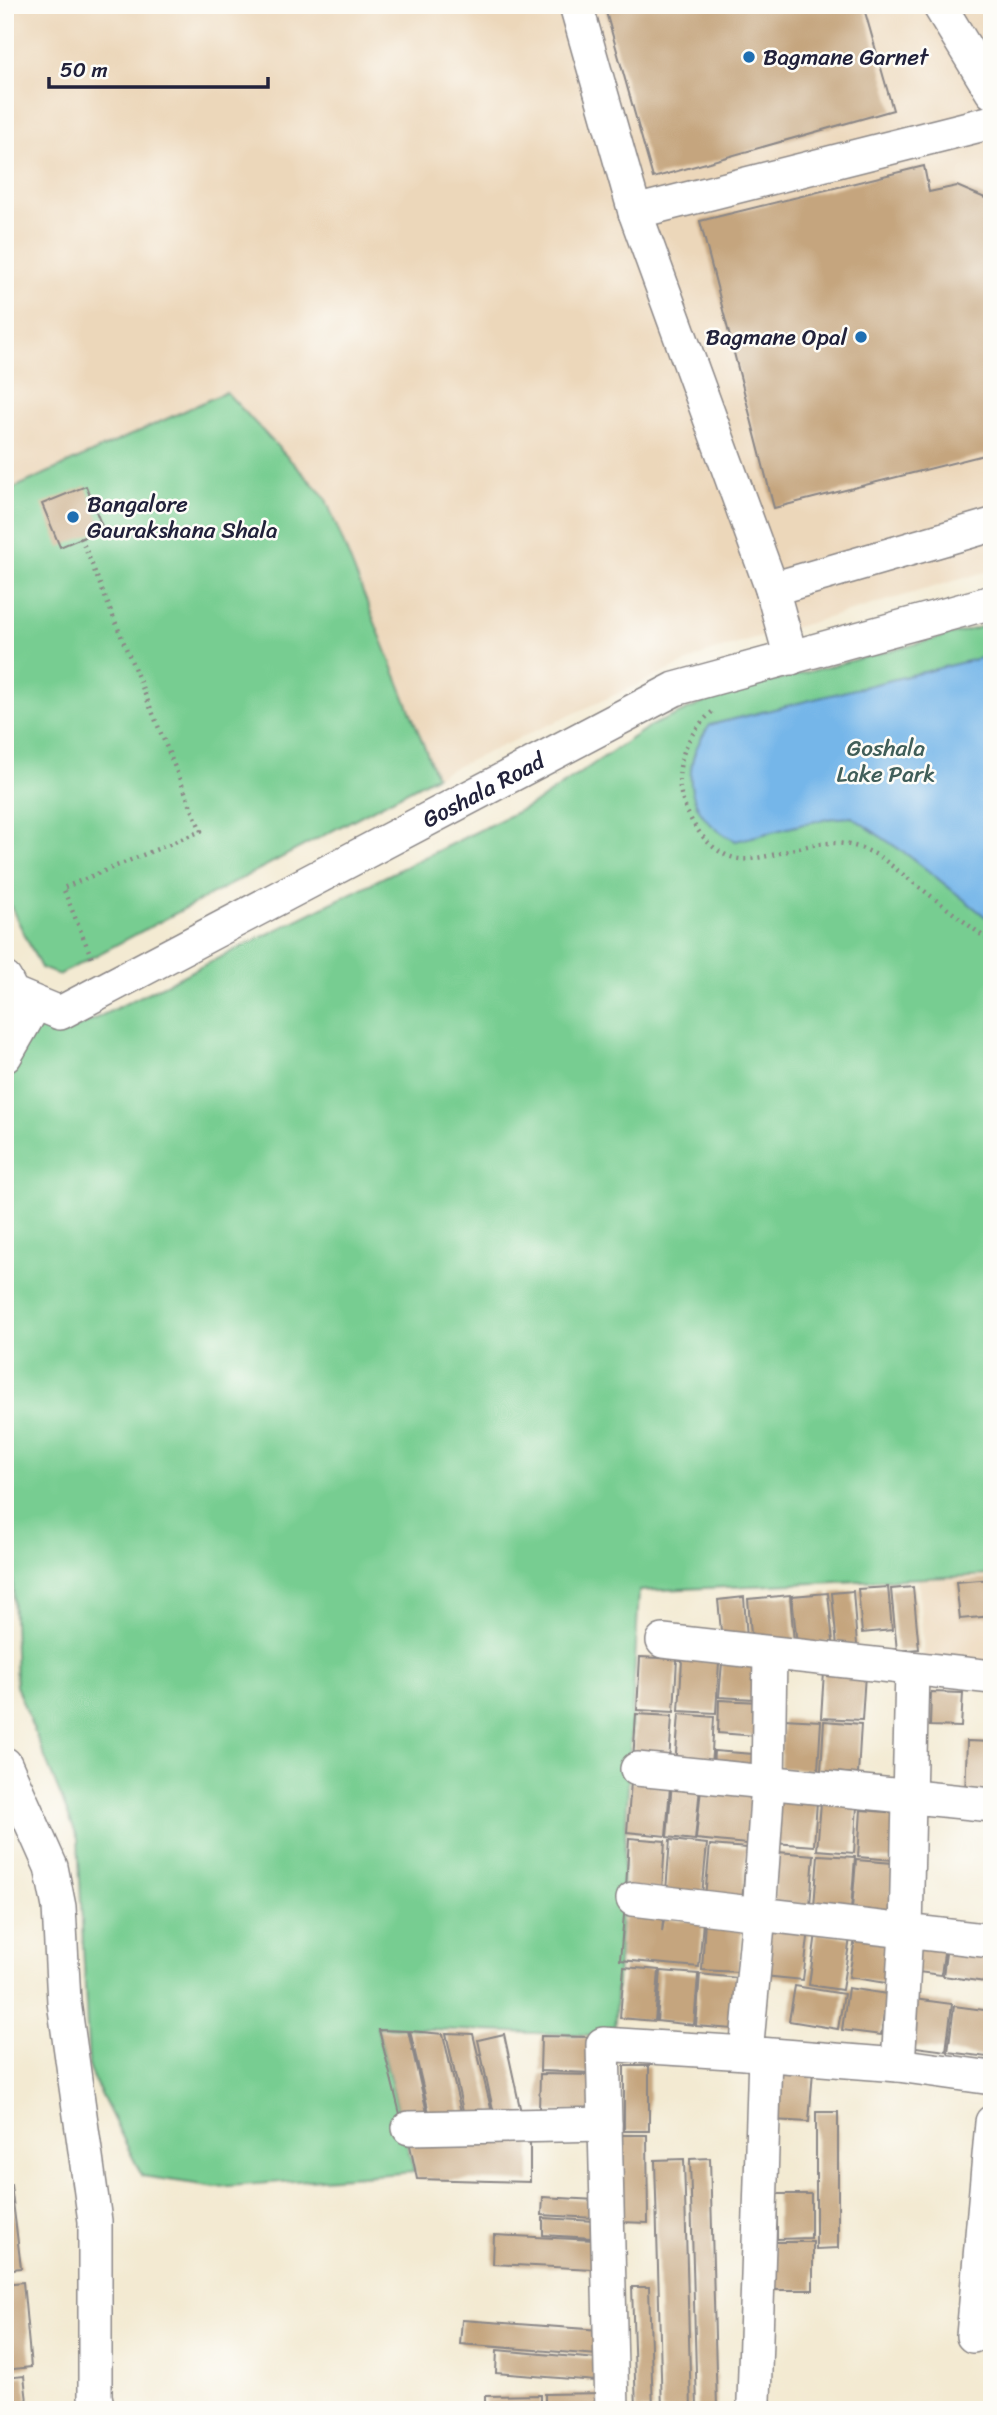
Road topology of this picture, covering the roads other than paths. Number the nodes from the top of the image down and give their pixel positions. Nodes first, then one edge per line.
1 (576, 5) edge
2 (939, 5) edge
3 (992, 92) edge
4 (992, 122) edge
5 (635, 212) junction
6 (992, 525) edge
7 (772, 589) junction
8 (992, 602) edge
9 (790, 658) junction
10 (5, 979) edge
11 (35, 1004) junction
12 (5, 1056) edge
13 (663, 1641) dead end
14 (770, 1653) junction
15 (912, 1670) junction
16 (992, 1676) edge
17 (5, 1764) edge
18 (637, 1769) dead end
19 (768, 1783) junction
20 (910, 1797) junction
21 (992, 1805) edge
22 (633, 1899) dead end
23 (759, 1914) junction
24 (906, 1931) junction
25 (992, 1941) edge
26 (756, 2054) junction
27 (898, 2065) junction
28 (992, 2078) edge
29 (992, 2122) edge
30 (605, 2124) junction
31 (409, 2128) dead end
32 (973, 2336) dead end
33 (754, 2401) dead end
34 (98, 2410) edge
35 (612, 2410) edge

1 - 5 street
2 - 3 street
4 - 5 street
5 - 7 street
6 - 7 street
7 - 9 street
8 - 9 street, Goshala Road
9 - 11 street, Goshala Road
10 - 11 street, Goshala Road
11 - 12 street
13 - 14 street
14 - 15 street
14 - 19 street
15 - 16 street
15 - 20 street
17 - 34 street
18 - 19 street
19 - 20 street
19 - 23 street
20 - 21 street
20 - 24 street
22 - 23 street
23 - 24 street
23 - 26 street
24 - 25 street
24 - 27 street
26 - 27 street
26 - 30 street
26 - 33 street
27 - 28 street
29 - 32 street
30 - 31 street
30 - 35 street

